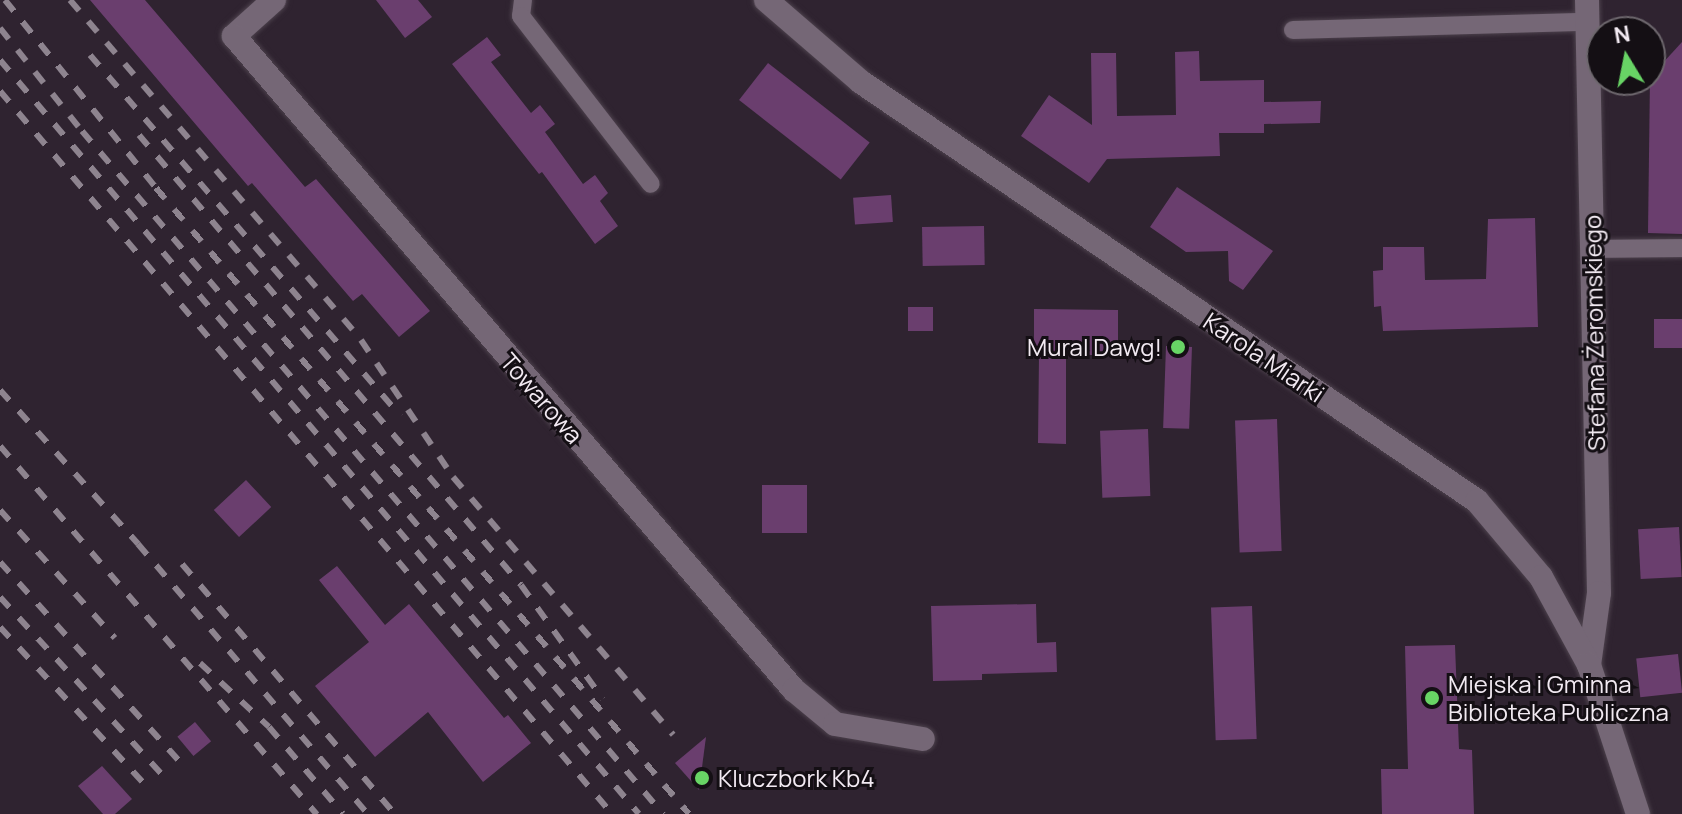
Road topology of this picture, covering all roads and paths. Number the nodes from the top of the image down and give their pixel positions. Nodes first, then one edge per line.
1 (274, 0) edge
2 (523, 0) edge
3 (766, 0) edge
4 (1587, 11) edge
5 (1293, 30) dead end
6 (651, 184) dead end
7 (1682, 248) edge
8 (1592, 249) junction
9 (1589, 665) junction
10 (923, 739) dead end
11 (1638, 814) edge

1 - 10 street, Towarowa
2 - 6 lane
3 - 9 street, Karola Miarki
4 - 5 lane
4 - 8 street, Stefana Żeromskiego
7 - 8 lane
8 - 9 street, Stefana Żeromskiego
9 - 11 street, Karola Miarki

